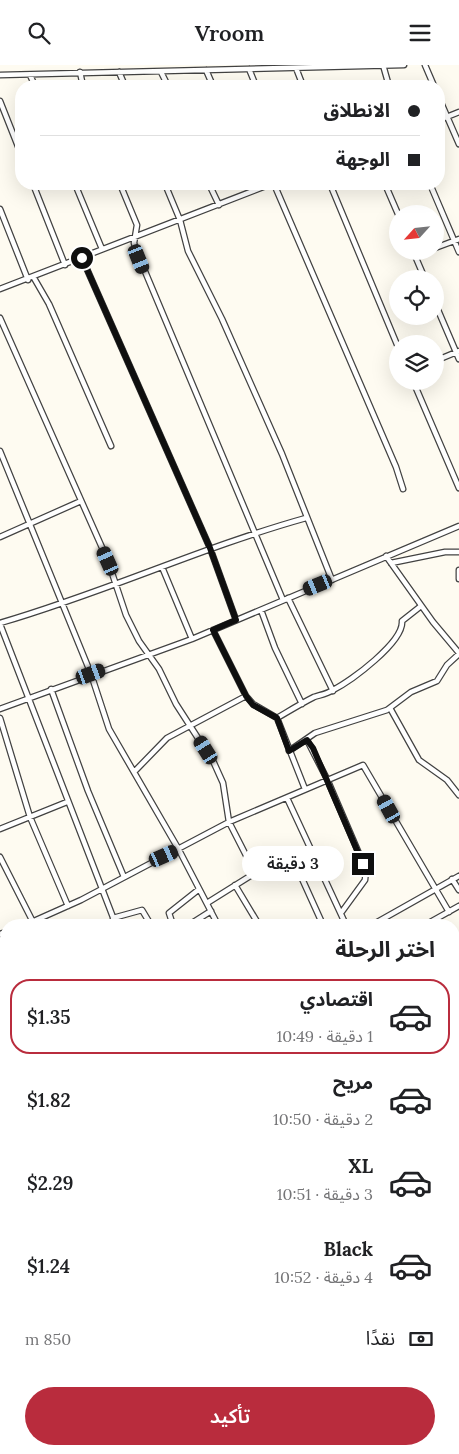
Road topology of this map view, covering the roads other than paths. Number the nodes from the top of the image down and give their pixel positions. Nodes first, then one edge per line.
1 (383, 65) edge
2 (404, 65) edge
3 (425, 65) edge
4 (296, 68) junction
5 (249, 69) junction
6 (206, 70) junction
7 (80, 72) junction
8 (119, 72) junction
9 (161, 72) junction
10 (0, 75) edge
11 (30, 75) junction
12 (32, 80) edge
13 (82, 80) edge
14 (122, 80) edge
15 (165, 80) edge
16 (210, 80) edge
17 (254, 80) edge
18 (301, 80) edge
19 (387, 80) edge
20 (431, 80) edge
21 (0, 101) edge
22 (445, 112) edge
23 (459, 112) edge
24 (447, 117) junction
25 (15, 140) edge
26 (459, 144) edge
27 (35, 190) edge
28 (77, 190) edge
29 (122, 190) edge
30 (168, 190) edge
31 (213, 190) edge
32 (255, 190) edge
33 (275, 190) edge
34 (333, 190) edge
35 (388, 190) edge
36 (433, 190) edge
37 (219, 205) junction
38 (394, 205) edge
39 (0, 209) edge
40 (180, 220) junction
41 (135, 238) junction
42 (457, 240) edge
43 (444, 245) edge
44 (102, 249) junction
45 (459, 252) edge
46 (82, 258) junction
47 (65, 265) junction
48 (34, 278) junction
49 (28, 280) junction
50 (0, 289) edge
51 (0, 318) edge
52 (444, 322) edge
53 (393, 335) edge
54 (458, 352) edge
55 (444, 357) edge
56 (459, 359) edge
57 (417, 390) edge
58 (111, 446) dead end
59 (0, 451) edge
60 (403, 489) dead end
61 (459, 489) edge
62 (81, 501) junction
63 (306, 518) junction
64 (29, 524) junction
65 (459, 526) edge
66 (255, 533) junction
67 (0, 537) edge
68 (210, 548) junction
69 (459, 552) edge
70 (386, 556) junction
71 (391, 563) junction
72 (162, 567) junction
73 (459, 570) edge
74 (332, 579) junction
75 (459, 579) edge
76 (115, 585) junction
77 (286, 599) junction
78 (62, 605) junction
79 (421, 606) junction
80 (261, 610) junction
81 (236, 620) junction
82 (0, 623) edge
83 (213, 630) junction
84 (192, 639) junction
85 (459, 654) edge
86 (149, 655) junction
87 (91, 674) junction
88 (52, 689) junction
89 (332, 691) junction
90 (246, 696) junction
91 (27, 698) junction
92 (302, 704) junction
93 (390, 708) junction
94 (0, 709) edge
95 (0, 718) edge
96 (277, 718) junction
97 (190, 725) junction
98 (307, 740) junction
99 (289, 751) junction
100 (134, 772) junction
101 (328, 779) junction
102 (305, 789) junction
103 (459, 795) edge
104 (287, 797) junction
105 (67, 801) junction
106 (30, 817) junction
107 (229, 822) junction
108 (0, 829) edge
109 (179, 850) junction
110 (0, 857) edge
111 (255, 873) junction
112 (459, 875) edge
113 (124, 877) junction
114 (452, 879) junction
115 (235, 885) junction
116 (102, 889) junction
117 (198, 889) junction
118 (435, 889) junction
119 (459, 890) edge
120 (207, 903) junction
121 (68, 906) junction
122 (459, 906) edge
123 (211, 911) junction
124 (448, 912) junction
125 (340, 913) junction
126 (113, 918) joint
127 (31, 919) edge
128 (40, 919) edge
129 (147, 919) edge
130 (171, 919) edge
131 (198, 919) edge
132 (215, 919) edge
133 (255, 919) edge
134 (320, 919) edge
135 (343, 919) edge
136 (387, 919) edge
137 (436, 919) edge

1 - 2 street
1 - 4 street
1 - 19 street
3 - 20 street
4 - 5 street
4 - 18 street
5 - 6 street
5 - 17 street
6 - 9 street
6 - 16 street
7 - 8 street
7 - 11 street
7 - 13 street
8 - 9 street
8 - 14 street
9 - 15 street
10 - 11 street
11 - 12 street
21 - 25 street
22 - 24 street
23 - 24 street
24 - 26 street
27 - 47 street
28 - 44 street
29 - 41 street
30 - 40 street
31 - 37 street
32 - 37 street
33 - 60 street
34 - 53 street
35 - 38 street
36 - 42 street
37 - 40 street
39 - 49 street
40 - 41 street
40 - 63 street
41 - 44 street
41 - 66 street
42 - 43 street
42 - 45 street
44 - 46 street
46 - 47 street
46 - 68 street
47 - 48 street
48 - 49 street
48 - 58 street
49 - 50 street
51 - 62 street
52 - 54 street
54 - 55 street
54 - 56 street
57 - 61 street
59 - 64 street
62 - 64 street
62 - 76 street
63 - 66 street
63 - 74 street
64 - 67 street
64 - 78 street
65 - 70 street
66 - 68 street
66 - 77 street
68 - 72 street
68 - 81 street
69 - 71 street
70 - 71 street
70 - 74 street
71 - 79 street
72 - 76 street
72 - 84 street
73 - 75 street
74 - 77 street
76 - 78 street
76 - 86 street
77 - 80 street
77 - 89 street
78 - 82 street
78 - 87 street
79 - 85 street
79 - 89 street
80 - 81 street
80 - 92 street
81 - 83 street
82 - 91 street
83 - 84 street
83 - 90 street
84 - 86 street
85 - 93 street
86 - 87 street
86 - 97 street
87 - 88 street
87 - 100 street
88 - 91 street
88 - 113 street
89 - 92 street
90 - 96 street
90 - 97 street
91 - 94 street
91 - 105 street
92 - 96 street
93 - 98 street
93 - 103 street
95 - 106 street
96 - 99 street
97 - 100 street
97 - 107 street
98 - 99 street
98 - 101 street
99 - 102 street
100 - 109 street
101 - 102 street
101 - 118 street
101 - 125 street
102 - 104 street
104 - 107 street
104 - 125 street
105 - 106 street
105 - 116 street
106 - 108 street
106 - 121 street
107 - 109 street
107 - 111 street
109 - 113 street
109 - 117 street
110 - 127 street
111 - 115 street
111 - 134 street
112 - 114 street
113 - 116 street
114 - 118 street
114 - 119 street
115 - 120 street
115 - 133 street
116 - 121 street
116 - 126 street
117 - 120 street
117 - 130 street
118 - 124 street
118 - 136 street
120 - 123 street
121 - 128 street
122 - 124 street
123 - 131 street
123 - 132 street
124 - 137 street
125 - 135 street
126 - 129 street

